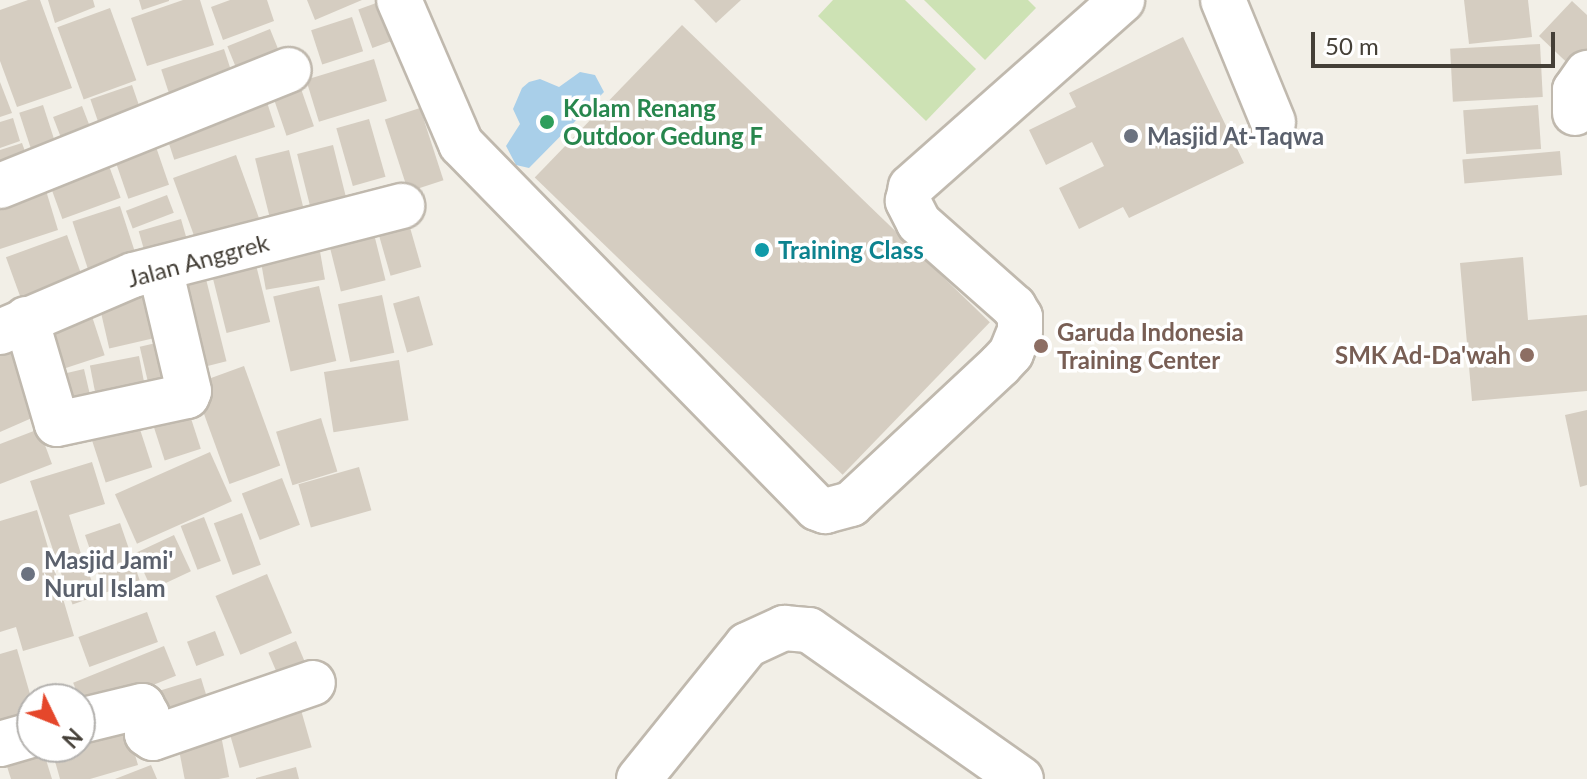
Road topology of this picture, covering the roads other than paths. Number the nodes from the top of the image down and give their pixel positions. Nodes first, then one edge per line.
1 (399, 0) edge
2 (1122, 0) edge
3 (1223, 0) edge
4 (289, 70) dead end
5 (1273, 122) dead end
6 (0, 186) edge
7 (402, 206) dead end
8 (160, 268) junction
9 (13, 326) edge
10 (313, 683) dead end
11 (96, 717) edge
12 (639, 779) edge
13 (1021, 779) edge

1 - 2 street
3 - 5 street
4 - 6 street
7 - 8 street, Jalan Anggrek
8 - 9 street, Jalan Anggrek
8 - 9 street
10 - 11 street
12 - 13 street

